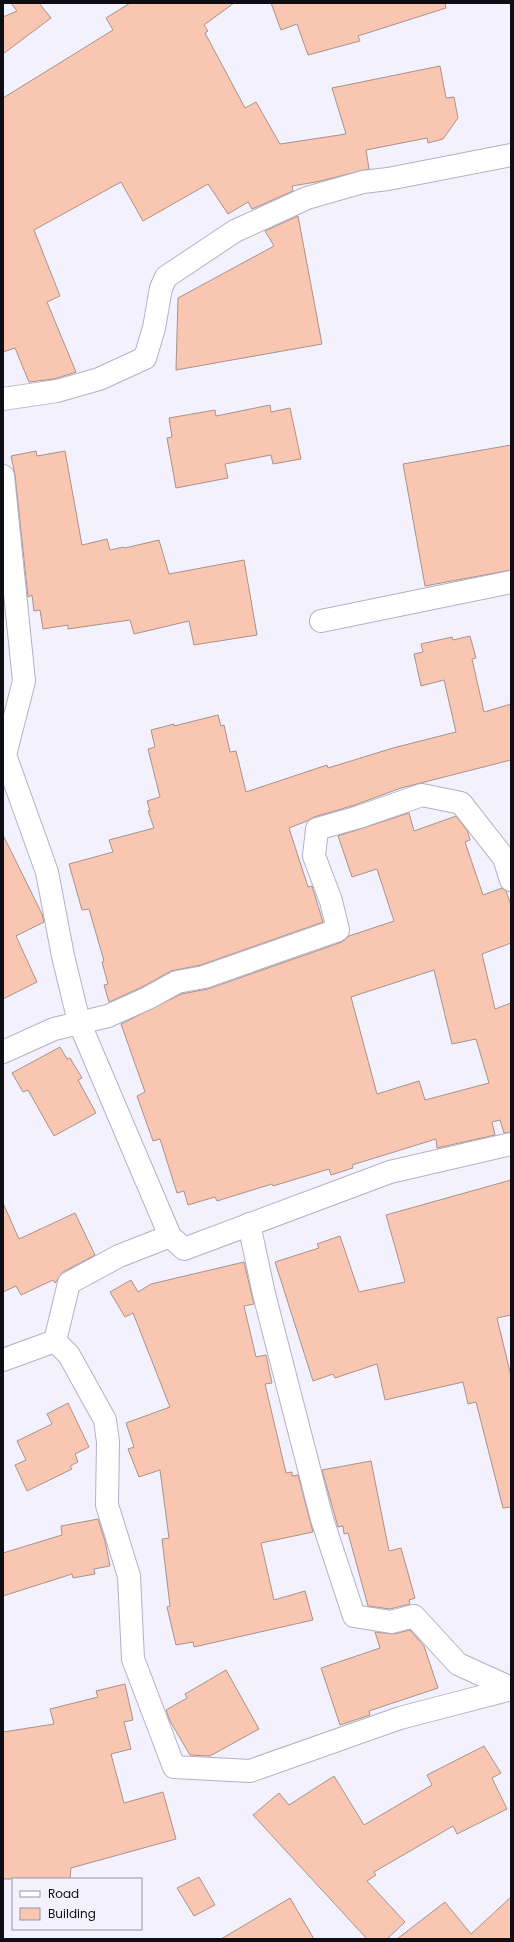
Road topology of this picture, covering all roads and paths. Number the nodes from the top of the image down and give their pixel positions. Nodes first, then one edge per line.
1 (511, 155) edge
2 (3, 399) edge
3 (3, 476) edge
4 (511, 582) edge
5 (321, 621) dead end
6 (511, 880) edge
7 (79, 1022) junction
8 (3, 1052) edge
9 (511, 1144) edge
10 (249, 1224) junction
11 (170, 1236) junction
12 (55, 1341) junction
13 (3, 1360) edge
14 (511, 1688) edge

1 - 2 street
3 - 7 street
4 - 5 street
6 - 7 street
7 - 8 street
7 - 11 street
9 - 10 street
10 - 11 street
10 - 14 street
11 - 12 street
12 - 13 street
12 - 14 street

